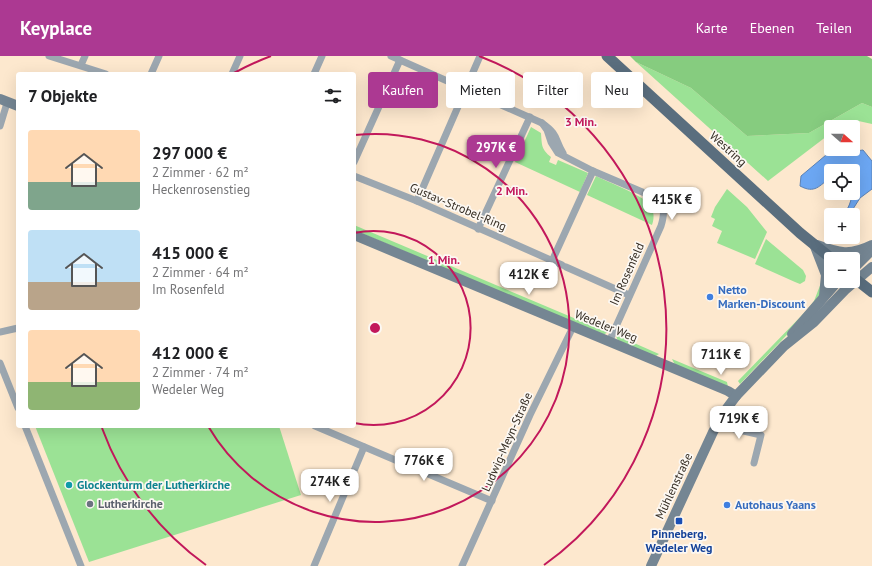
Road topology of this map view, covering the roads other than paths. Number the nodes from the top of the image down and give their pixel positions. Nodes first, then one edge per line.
1 (49, 56) edge
2 (85, 56) edge
3 (159, 56) edge
4 (240, 56) edge
5 (322, 56) edge
6 (391, 56) edge
7 (480, 56) edge
8 (607, 56) edge
9 (400, 60) junction
10 (81, 65) junction
11 (100, 72) edge
12 (152, 72) edge
13 (233, 72) edge
14 (315, 72) edge
15 (473, 72) edge
16 (446, 80) edge
17 (4, 101) edge
18 (16, 105) edge
19 (458, 108) edge
20 (509, 108) edge
21 (530, 117) junction
22 (0, 126) edge
23 (356, 158) edge
24 (593, 171) junction
25 (356, 177) edge
26 (417, 201) junction
27 (478, 228) junction
28 (356, 236) edge
29 (814, 244) junction
30 (872, 246) edge
31 (872, 250) edge
32 (824, 252) edge
33 (552, 261) junction
34 (860, 262) edge
35 (872, 267) edge
36 (860, 275) edge
37 (860, 282) edge
38 (831, 288) edge
39 (846, 288) edge
40 (872, 292) edge
41 (629, 295) junction
42 (824, 296) junction
43 (572, 327) junction
44 (16, 328) edge
45 (0, 332) edge
46 (608, 342) junction
47 (784, 346) junction
48 (0, 362) edge
49 (736, 396) junction
50 (16, 403) edge
51 (722, 426) dead end
52 (26, 428) edge
53 (320, 428) edge
54 (364, 447) junction
55 (754, 463) dead end
56 (492, 501) junction
57 (81, 566) edge
58 (314, 566) edge
59 (462, 566) edge
60 (652, 566) edge

1 - 10 street
2 - 10 street
3 - 12 street
4 - 13 street
5 - 14 street
6 - 9 street, Im Rosenfeld
7 - 15 street
8 - 29 main road, Westring
9 - 16 street, Im Rosenfeld
9 - 23 street
10 - 11 street
17 - 18 main road
17 - 22 street
19 - 26 street
20 - 21 street, Im Rosenfeld
21 - 24 street, Im Rosenfeld
21 - 27 street
24 - 33 street
24 - 41 street, Im Rosenfeld
25 - 26 street, Gustav-Strobel-Ring
26 - 27 street, Gustav-Strobel-Ring
27 - 33 street, Gustav-Strobel-Ring
28 - 43 main road, Wedeler Weg
29 - 30 main road
29 - 32 main road, Westring
29 - 42 main road
31 - 34 main road
33 - 41 street, Gustav-Strobel-Ring
35 - 36 main road, Mühlenstraße
37 - 40 main road
38 - 42 main road, Mühlenstraße
39 - 47 main road, Mühlenstraße
41 - 46 street, Im Rosenfeld
42 - 47 main road, Mühlenstraße
43 - 46 main road, Wedeler Weg
43 - 56 street, Ludwig-Meyn-Straße
44 - 45 street
46 - 49 main road, Wedeler Weg
47 - 49 main road, Mühlenstraße
48 - 50 street
49 - 60 main road, Mühlenstraße
51 - 55 street
52 - 57 street
53 - 54 street
54 - 56 street
54 - 58 street
56 - 59 street, Ludwig-Meyn-Straße

